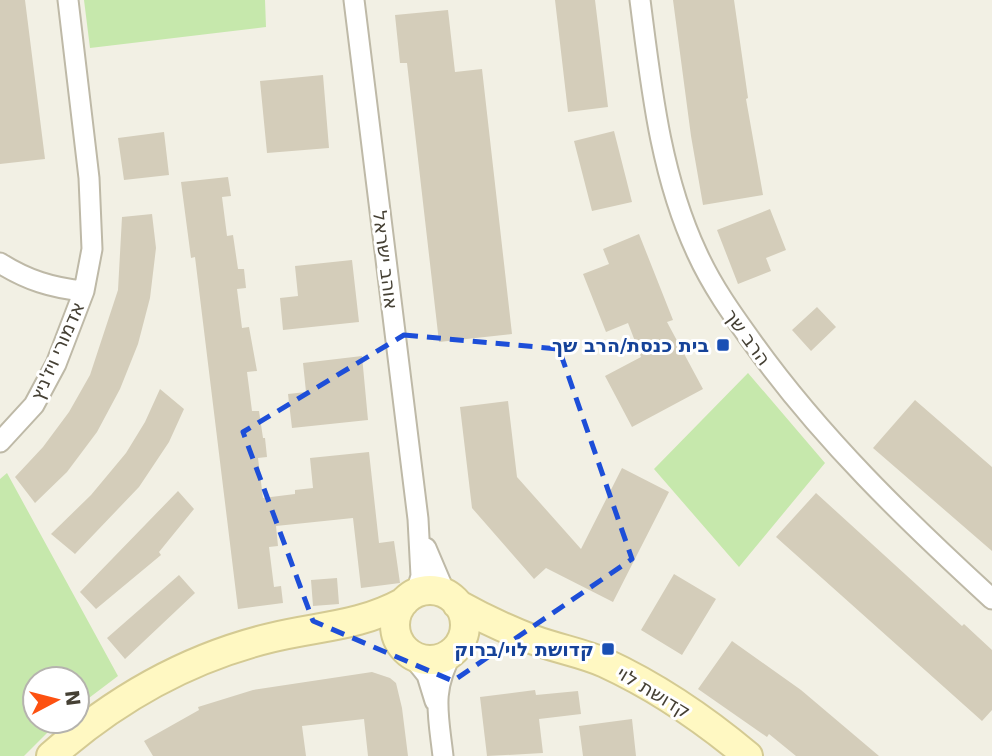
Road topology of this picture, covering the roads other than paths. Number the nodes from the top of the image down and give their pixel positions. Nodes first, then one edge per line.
1 (68, 0) edge
2 (354, 0) edge
3 (640, 0) edge
4 (0, 263) edge
5 (84, 291) junction
6 (0, 442) edge
7 (418, 520) junction
8 (410, 598) junction
9 (452, 599) junction
10 (992, 599) edge
11 (324, 628) junction
12 (550, 645) junction
13 (455, 649) junction
14 (407, 651) junction
15 (438, 716) junction
16 (51, 756) edge
17 (443, 756) edge
18 (748, 756) edge

1 - 5 street
2 - 7 street, אוהב ישראל
3 - 10 street, הרב שך
4 - 5 street
5 - 6 street, אדמורי ויז'ניץ
7 - 8 street, אוהב ישראל
7 - 9 street, אוהב ישראל
8 - 9 street
8 - 11 street
8 - 14 street
9 - 12 street, קדושת לוי
9 - 13 street
11 - 14 street
11 - 16 street
12 - 13 street, קדושת לוי
12 - 18 street, קדושת לוי
13 - 14 street
13 - 15 street
14 - 15 street
15 - 17 street

